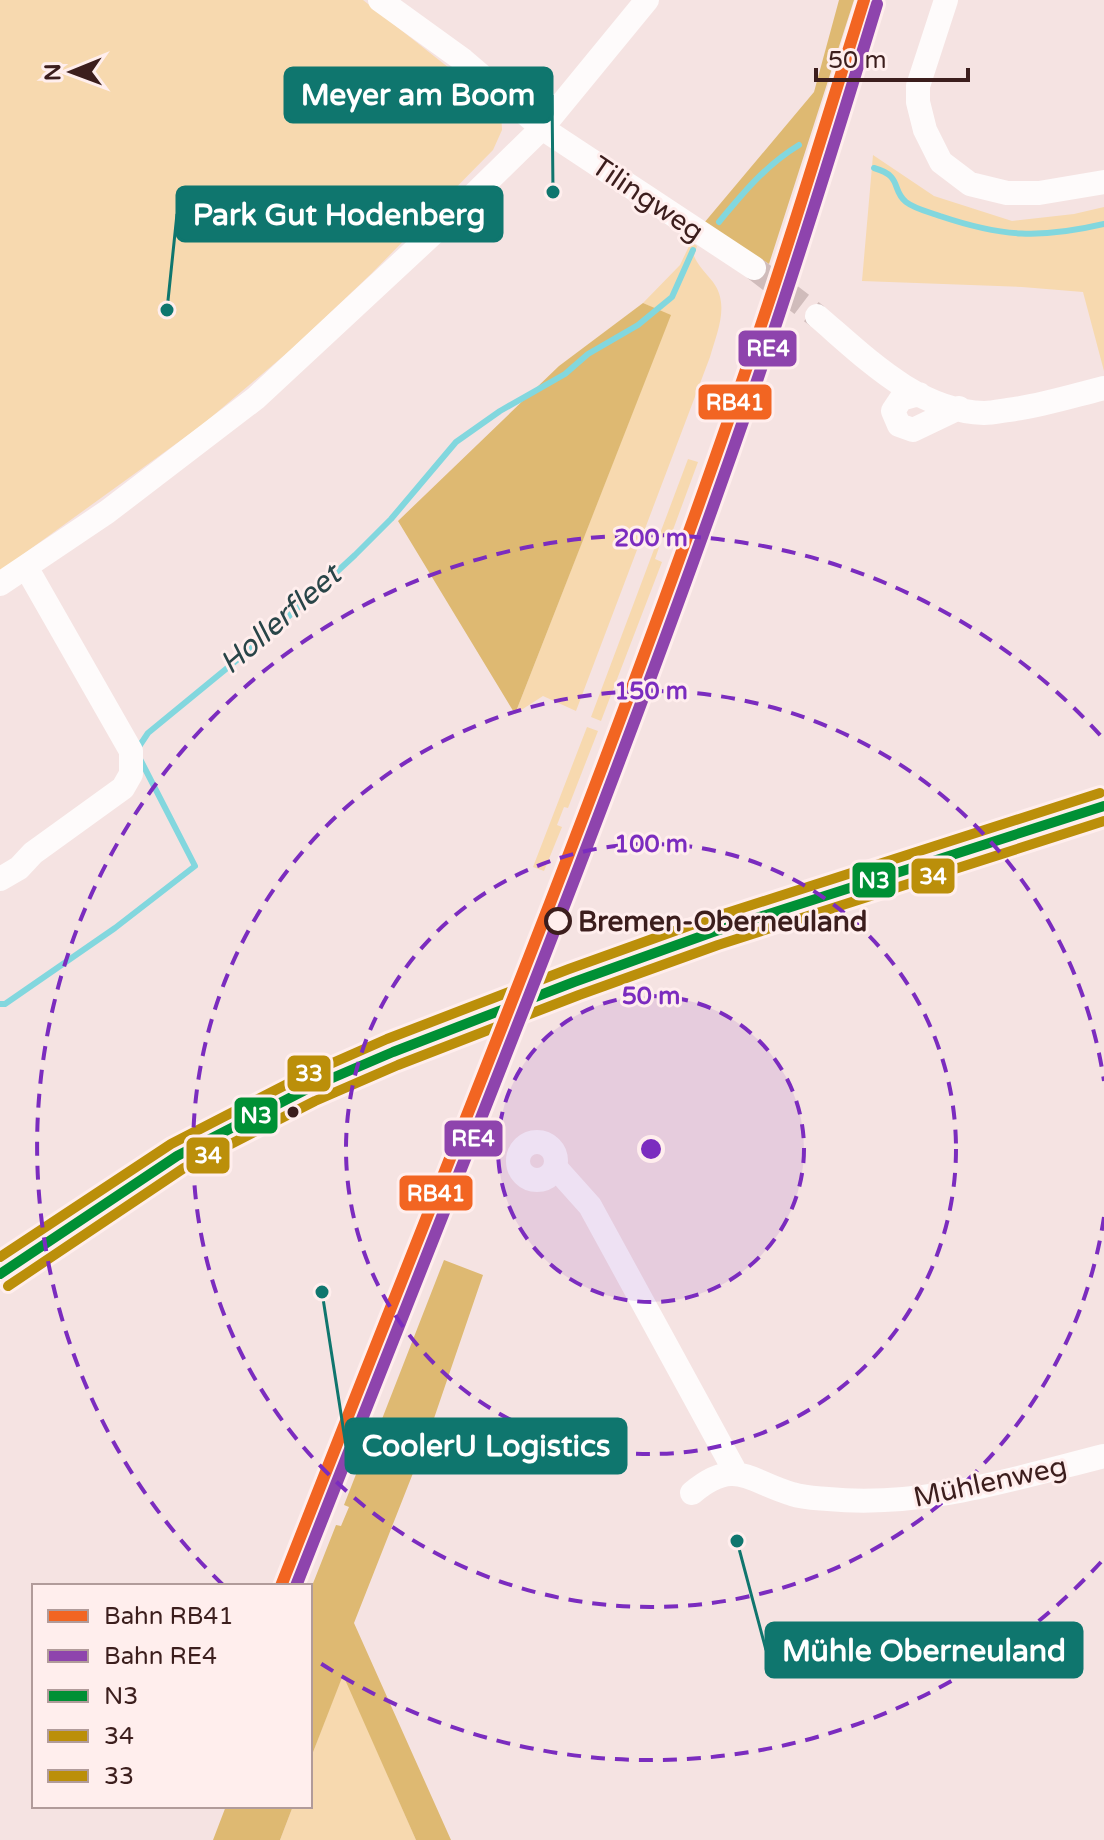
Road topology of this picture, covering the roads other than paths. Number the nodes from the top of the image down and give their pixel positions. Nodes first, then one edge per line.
1 (380, 0) edge
2 (647, 0) edge
3 (946, 0) edge
4 (542, 128) junction
5 (1104, 182) edge
6 (754, 268) tunnel mouth
7 (817, 316) tunnel mouth
8 (1104, 388) edge
9 (919, 394) junction
10 (959, 408) junction
11 (26, 567) junction
12 (0, 584) edge
13 (1104, 806) edge
14 (0, 879) edge
15 (574, 982) tunnel mouth
16 (465, 1025) tunnel mouth
17 (556, 1168) dead end
18 (0, 1274) edge
19 (1104, 1456) edge
20 (736, 1473) junction
21 (692, 1493) dead end

1 - 4 street, Tilingweg
2 - 4 street
3 - 5 street
4 - 6 street, Tilingweg
4 - 11 street
7 - 9 street
8 - 10 street
9 - 10 street
9 - 10 street
11 - 12 street
11 - 14 street
13 - 15 street
16 - 18 street
17 - 20 street
19 - 20 street, Mühlenweg
20 - 21 street

